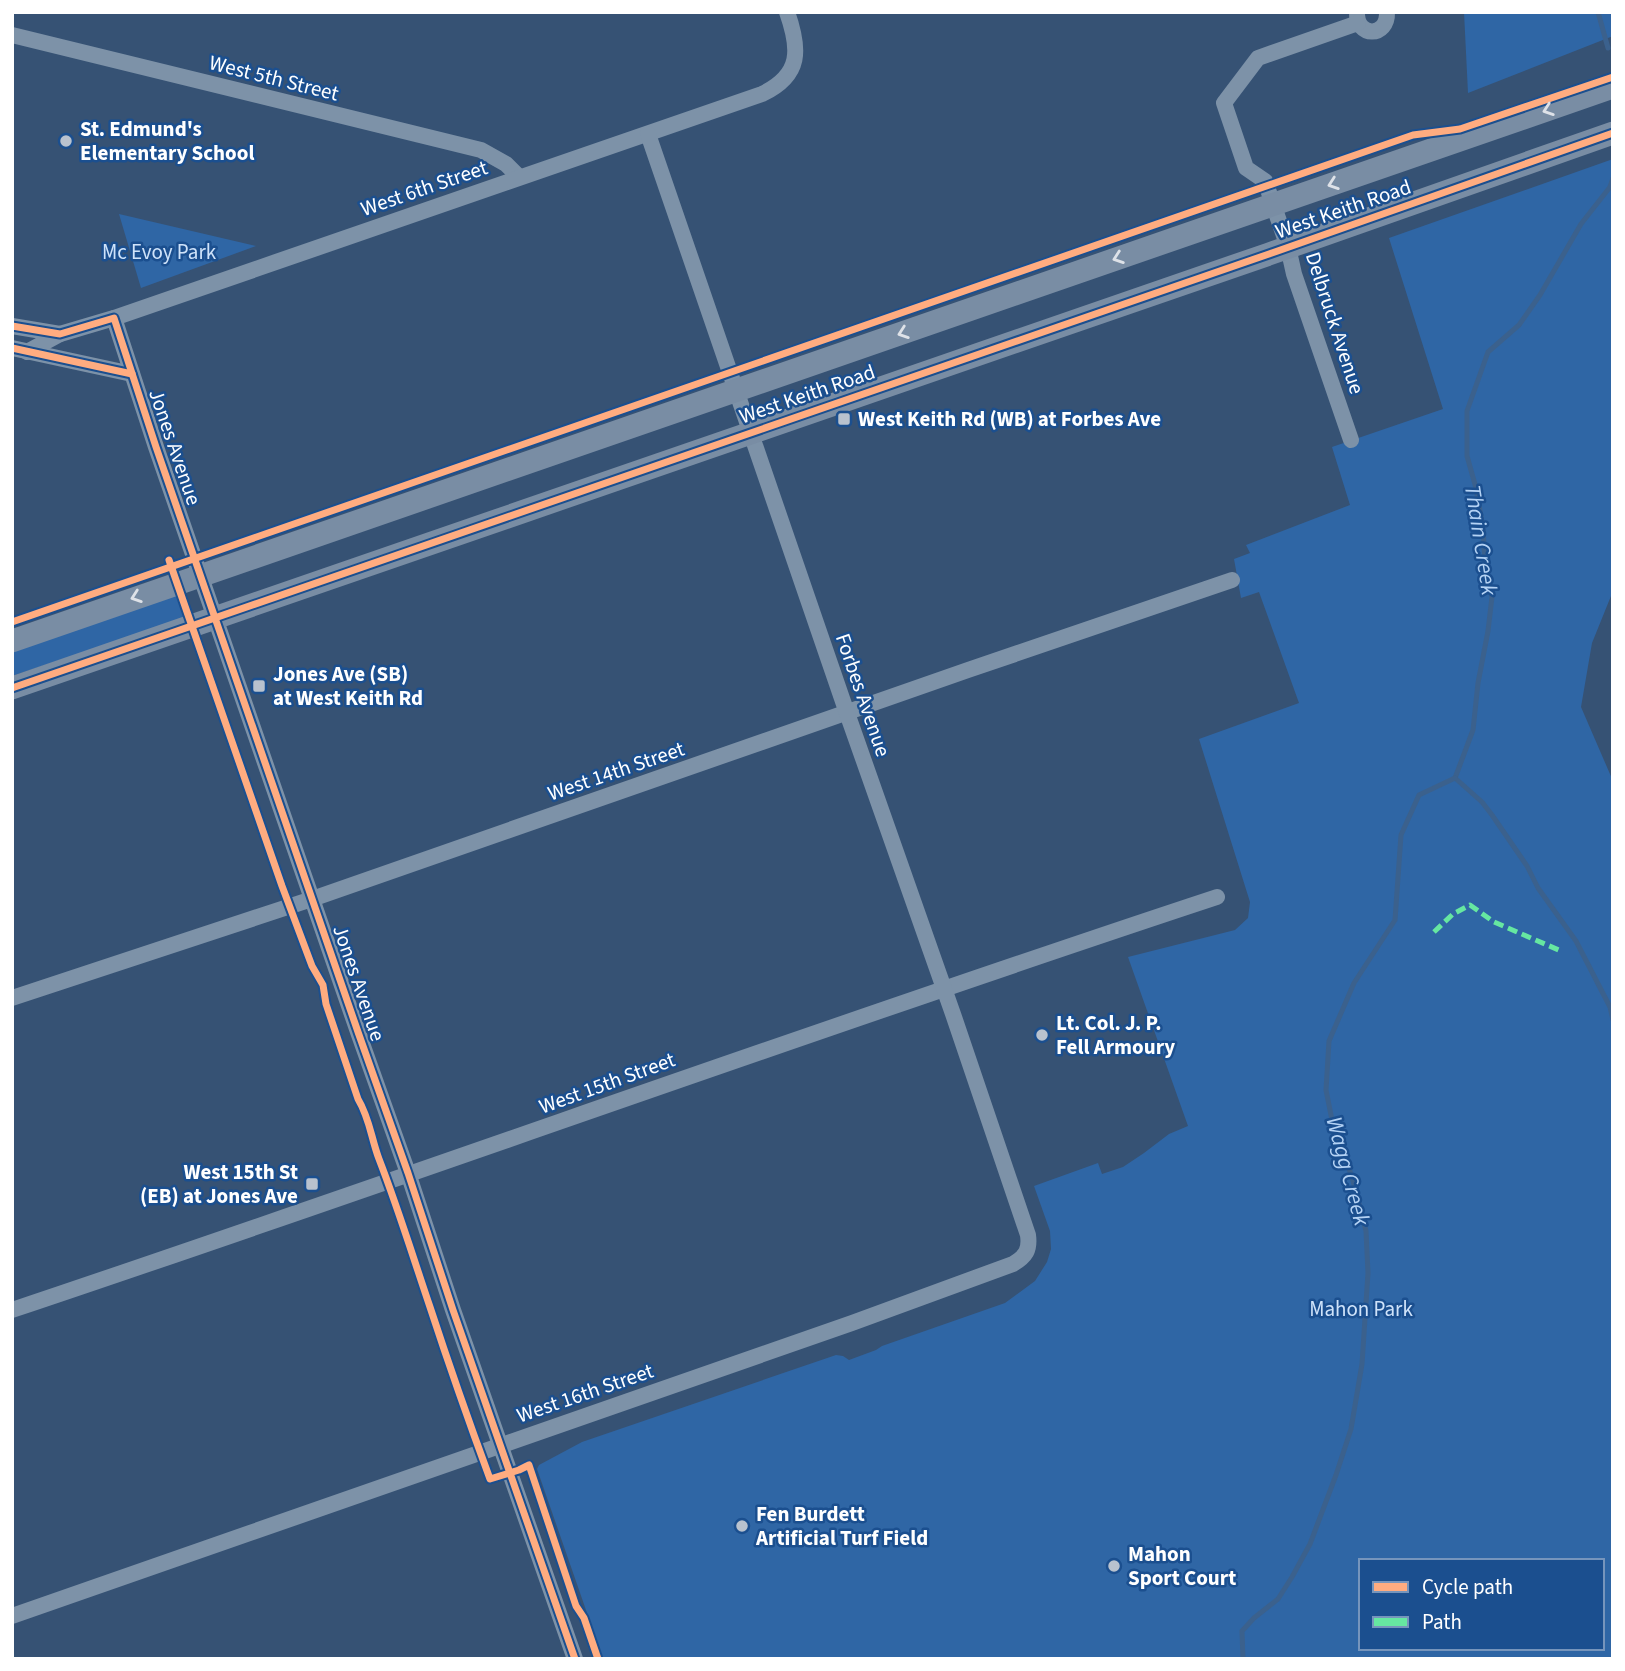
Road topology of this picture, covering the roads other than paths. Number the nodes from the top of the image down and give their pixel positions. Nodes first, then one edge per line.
1 (787, 12) edge
2 (1387, 12) edge
3 (1357, 18) edge
4 (12, 35) edge
5 (1613, 87) edge
6 (1613, 132) edge
7 (649, 134) junction
8 (519, 177) junction
9 (1274, 204) junction
10 (1288, 247) junction
11 (114, 317) junction
12 (12, 326) edge
13 (60, 334) junction
14 (20, 350) edge
15 (132, 374) junction
16 (736, 390) junction
17 (751, 432) junction
18 (1351, 440) dead end
19 (201, 575) junction
20 (1232, 580) dead end
21 (215, 618) junction
22 (12, 641) edge
23 (12, 688) edge
24 (847, 713) junction
25 (1217, 897) dead end
26 (312, 899) junction
27 (944, 988) junction
28 (12, 998) edge
29 (408, 1173) junction
30 (1013, 1264) joint
31 (12, 1310) edge
32 (500, 1444) junction
33 (12, 1616) edge
34 (575, 1659) edge

1 - 7 street, West 6th Street
2 - 3 street, Delbruck Avenue
3 - 9 street, Delbruck Avenue
4 - 8 street, West 5th Street
5 -> 9 main road, West Keith Road
6 - 10 main road, West Keith Road
7 - 8 street, West 6th Street
7 - 16 street, Forbes Avenue
8 - 11 street, West 6th Street
9 - 10 street, Delbruck Avenue
9 -> 16 main road, West Keith Road
10 - 17 main road, West Keith Road
10 - 18 street, Delbruck Avenue
11 - 13 street, West 6th Street
11 - 15 street, Jones Avenue
12 - 13 street, West 6th Street
13 - 14 street, West 6th Street
14 - 15 street, West 6th Street
15 - 19 street, Jones Avenue
16 - 17 street, Forbes Avenue
16 - 19 main road, West Keith Road
17 - 21 main road, West Keith Road
17 - 24 street, Forbes Avenue
19 - 21 street, Jones Avenue
19 -> 22 main road, West Keith Road
20 - 24 street, West 14th Street
21 - 23 main road, West Keith Road
21 - 26 street, Jones Avenue
24 - 26 street, West 14th Street
24 - 27 street, Forbes Avenue
25 - 27 street, West 15th Street
26 - 28 street, West 14th Street
26 - 29 street, Jones Avenue
27 - 29 street, West 15th Street
27 - 30 street, Forbes Avenue
29 - 31 street, West 15th Street
29 - 32 street, Jones Avenue
30 - 32 street, West 16th Street
32 - 33 street, West 16th Street
32 - 34 street, Jones Avenue

